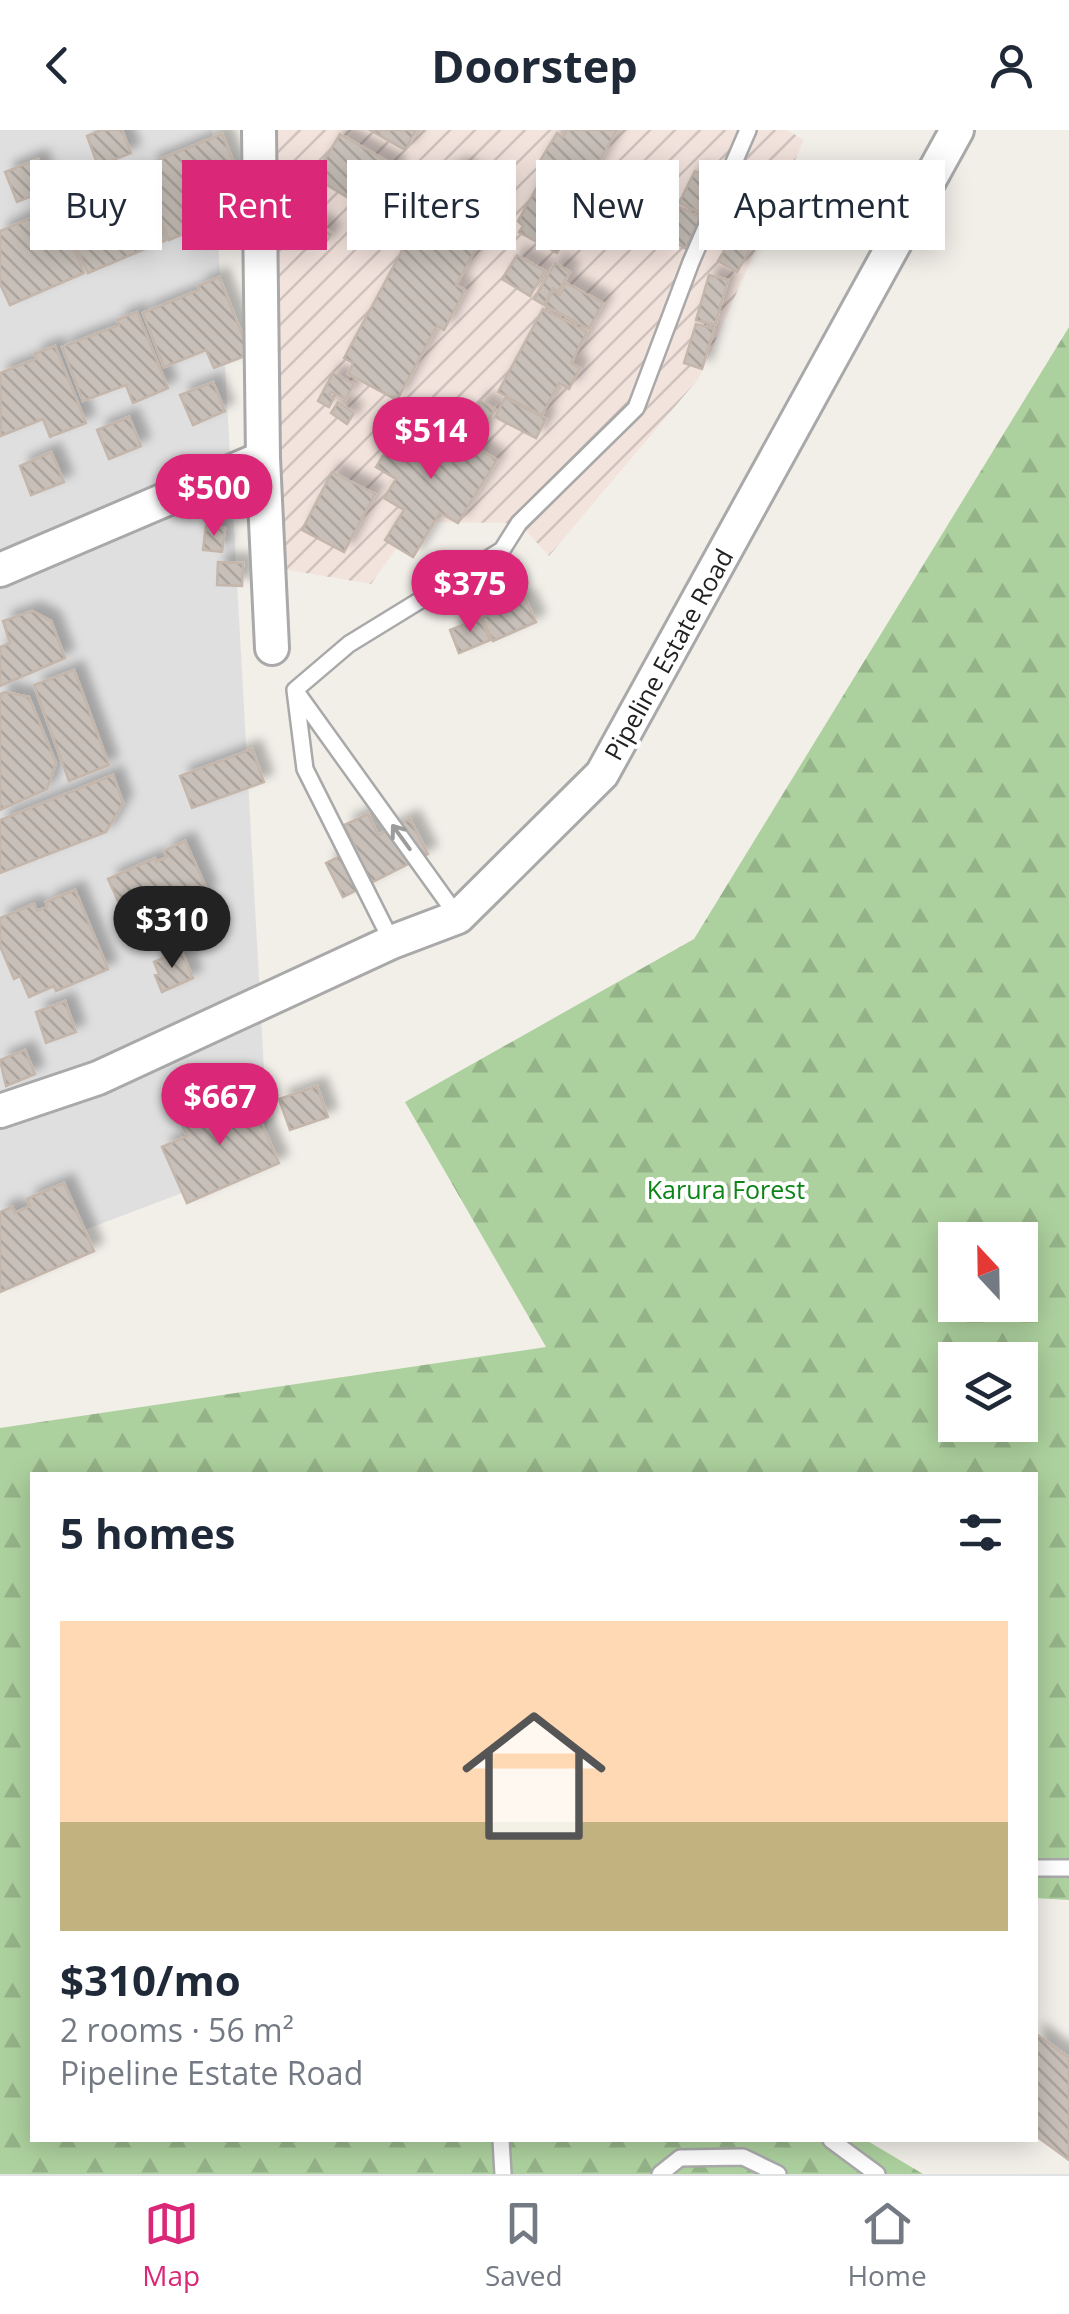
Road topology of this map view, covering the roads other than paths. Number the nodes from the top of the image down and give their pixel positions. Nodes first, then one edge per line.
1 (258, 130) edge
2 (748, 130) edge
3 (957, 130) edge
4 (264, 458) junction
5 (0, 570) edge
6 (272, 648) dead end
7 (295, 690) junction
8 (458, 916) junction
9 (392, 942) junction
10 (0, 1111) edge
11 (1038, 1868) edge
12 (1069, 1868) edge
13 (502, 2142) edge
14 (834, 2142) edge
15 (503, 2174) edge
16 (660, 2174) edge
17 (778, 2174) edge
18 (877, 2174) edge

1 - 4 street
2 - 7 lane
3 - 8 street, Pipeline Estate Road
4 - 5 street
4 - 6 street
8 -> 7 lane
7 - 9 lane
8 - 9 street, Pipeline Estate Road
9 - 10 street, Pipeline Estate Road
11 - 12 lane
13 - 15 lane
14 - 18 lane
16 - 17 lane

